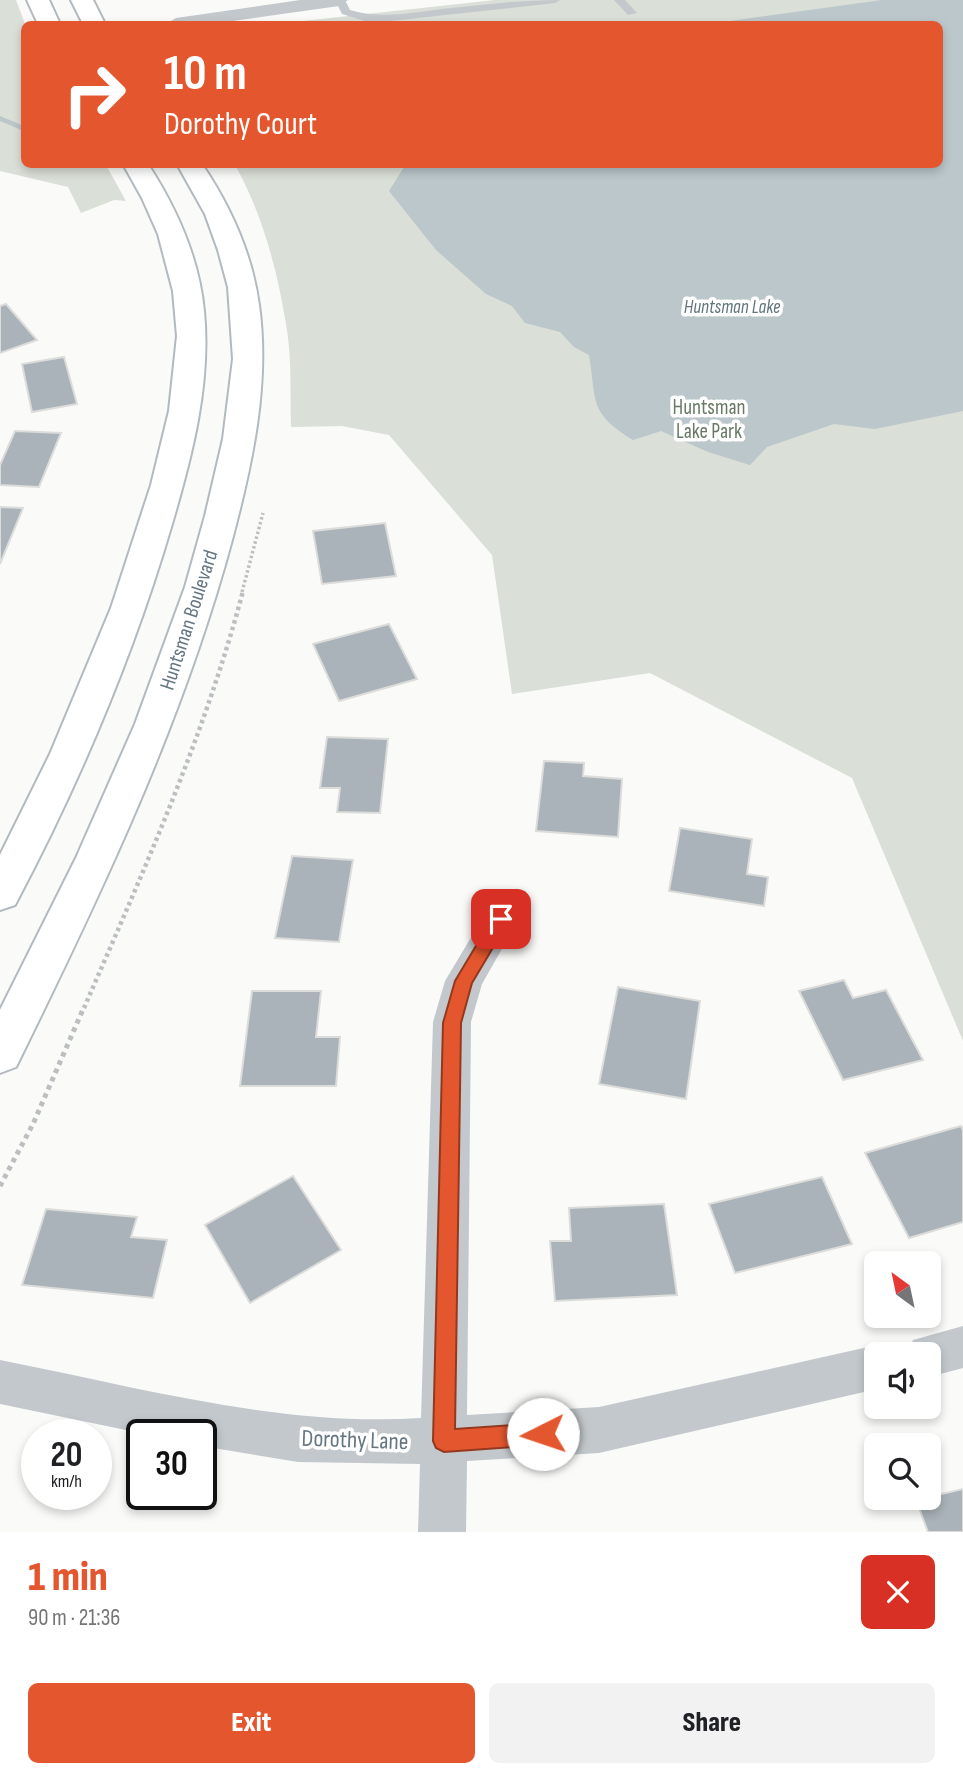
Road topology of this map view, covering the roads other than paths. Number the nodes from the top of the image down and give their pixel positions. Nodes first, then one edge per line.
1 (38, 0) edge
2 (82, 0) edge
3 (339, 0) edge
4 (555, 0) edge
5 (619, 0) edge
6 (632, 13) dead end
7 (48, 21) edge
8 (92, 21) edge
9 (196, 21) edge
10 (137, 168) edge
11 (191, 168) edge
12 (0, 894) edge
13 (501, 919) dead end
14 (0, 1054) edge
15 (963, 1347) edge
16 (941, 1352) edge
17 (864, 1370) edge
18 (0, 1382) edge
19 (444, 1441) junction
20 (442, 1532) edge

1 - 7 street
2 - 8 street
3 - 4 lane
3 - 9 street
5 - 6 lane
10 - 12 street
11 - 14 street, Huntsman Boulevard
13 - 19 street
15 - 16 street
17 - 19 street, Dorothy Lane
18 - 19 street, Dorothy Lane
19 - 20 street

